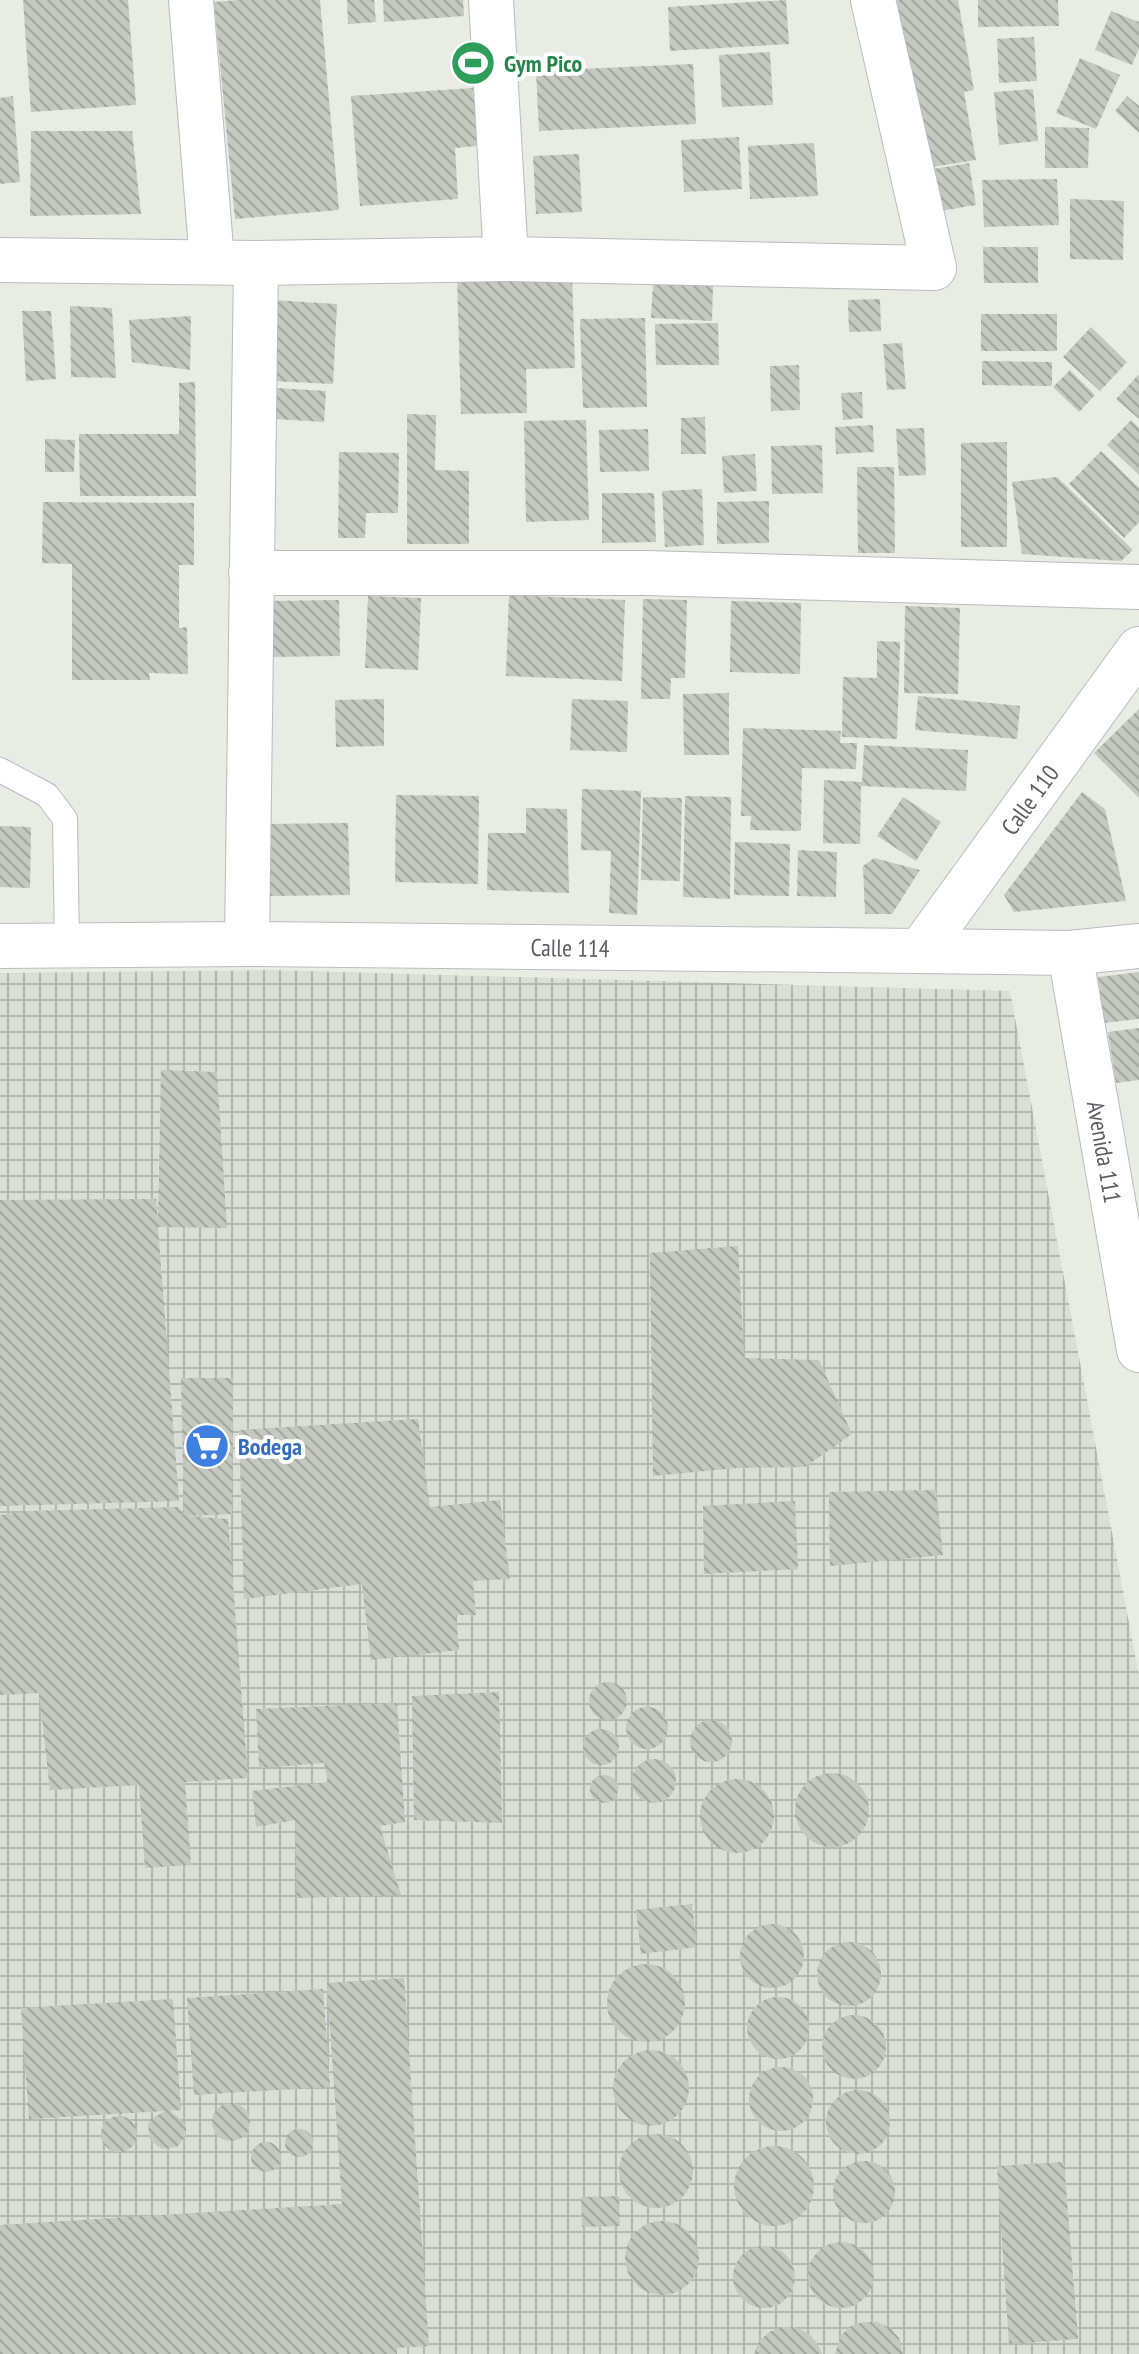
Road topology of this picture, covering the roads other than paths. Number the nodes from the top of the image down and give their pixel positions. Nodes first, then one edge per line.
1 (191, 0) edge
2 (491, 0) edge
3 (873, 0) edge
4 (506, 259) junction
5 (0, 260) edge
6 (212, 261) junction
7 (256, 263) junction
8 (251, 573) junction
9 (1139, 587) edge
10 (1139, 649) edge
11 (0, 770) edge
12 (247, 944) junction
13 (0, 946) edge
14 (67, 946) junction
15 (1139, 946) edge
16 (920, 951) junction
17 (1070, 953) junction
18 (1139, 1348) edge

1 - 6 street
2 - 4 street
3 - 4 street
4 - 7 street
5 - 6 street
6 - 7 street
7 - 8 street
8 - 9 street
8 - 12 street
10 - 16 street, Calle 110
11 - 14 lane
12 - 14 street, Calle 114
12 - 16 street, Calle 114
13 - 14 street, Calle 114
15 - 17 street, Calle 114
16 - 17 street, Calle 114
17 - 18 street, Avenida 111

